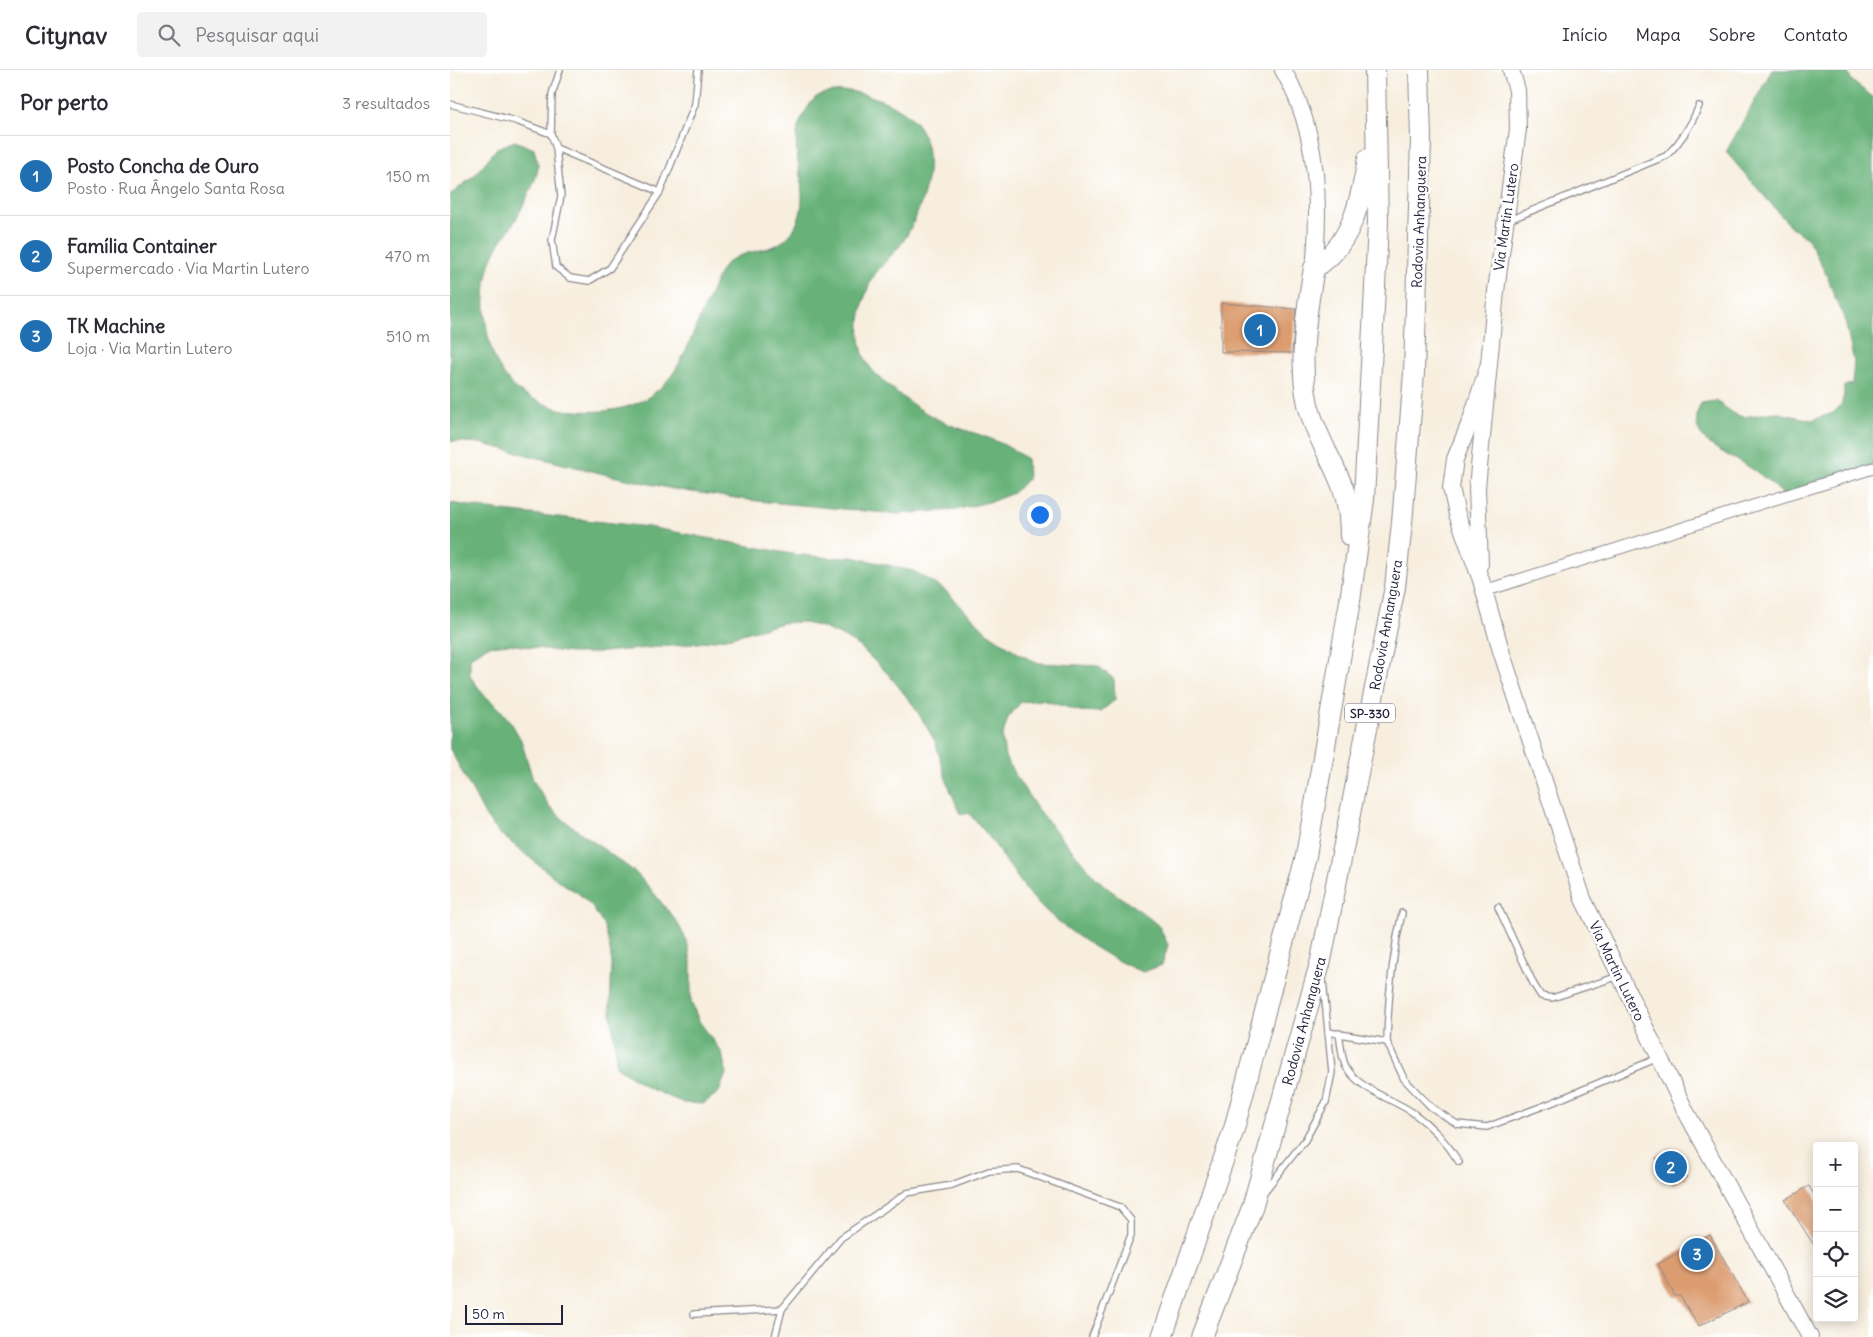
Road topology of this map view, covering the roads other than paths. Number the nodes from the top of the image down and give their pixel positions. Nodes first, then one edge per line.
1 (560, 70) edge
2 (698, 70) edge
3 (1284, 70) edge
4 (1375, 70) edge
5 (1419, 70) edge
6 (1511, 70) edge
7 (450, 104) edge
8 (1377, 106) junction
9 (1699, 106) dead end
10 (551, 134) junction
11 (556, 148) junction
12 (660, 192) junction
13 (1505, 221) junction
14 (1314, 268) junction
15 (1489, 364) junction
16 (1873, 468) edge
17 (1452, 481) junction
18 (1478, 483) junction
19 (1482, 586) junction
20 (1350, 601) junction
21 (1498, 907) dead end
22 (1402, 913) dead end
23 (1321, 960) junction
24 (1619, 976) junction
25 (1328, 1032) junction
26 (1339, 1033) junction
27 (1387, 1042) junction
28 (1659, 1057) junction
29 (1459, 1162) dead end
30 (1252, 1208) junction
31 (782, 1309) junction
32 (694, 1314) dead end
33 (775, 1337) edge
34 (1092, 1337) edge
35 (1162, 1337) edge
36 (1202, 1337) edge
37 (1810, 1337) edge

1 - 10 lane
2 - 12 lane
3 - 14 street
4 - 8 highway, SP-330
5 - 23 highway, Rodovia Anhanguera / SP-330
6 - 13 street, Via Martin Lutero
7 - 10 lane
8 - 14 highway
8 - 20 highway, SP-330
9 - 13 lane
10 - 11 lane
11 - 12 lane
11 - 12 lane
13 - 15 street, Via Martin Lutero
14 - 20 highway
15 - 17 street, Via Martin Lutero
15 - 18 street, Via Martin Lutero
16 - 19 street
17 - 18 street
17 - 19 street, Via Martin Lutero
18 - 19 street, Via Martin Lutero
19 - 24 street, Via Martin Lutero
20 - 35 highway, SP-330
21 - 24 lane
22 - 27 lane
23 - 25 lane
23 - 30 highway, Rodovia Anhanguera / SP-330
24 - 28 street, Via Martin Lutero
25 - 26 lane
25 - 30 lane
26 - 27 lane
26 - 29 lane
27 - 28 lane
28 - 37 street, Via Martin Lutero
30 - 36 highway, Rodovia Anhanguera / SP-330
31 - 32 lane
31 - 33 lane
31 - 34 lane

